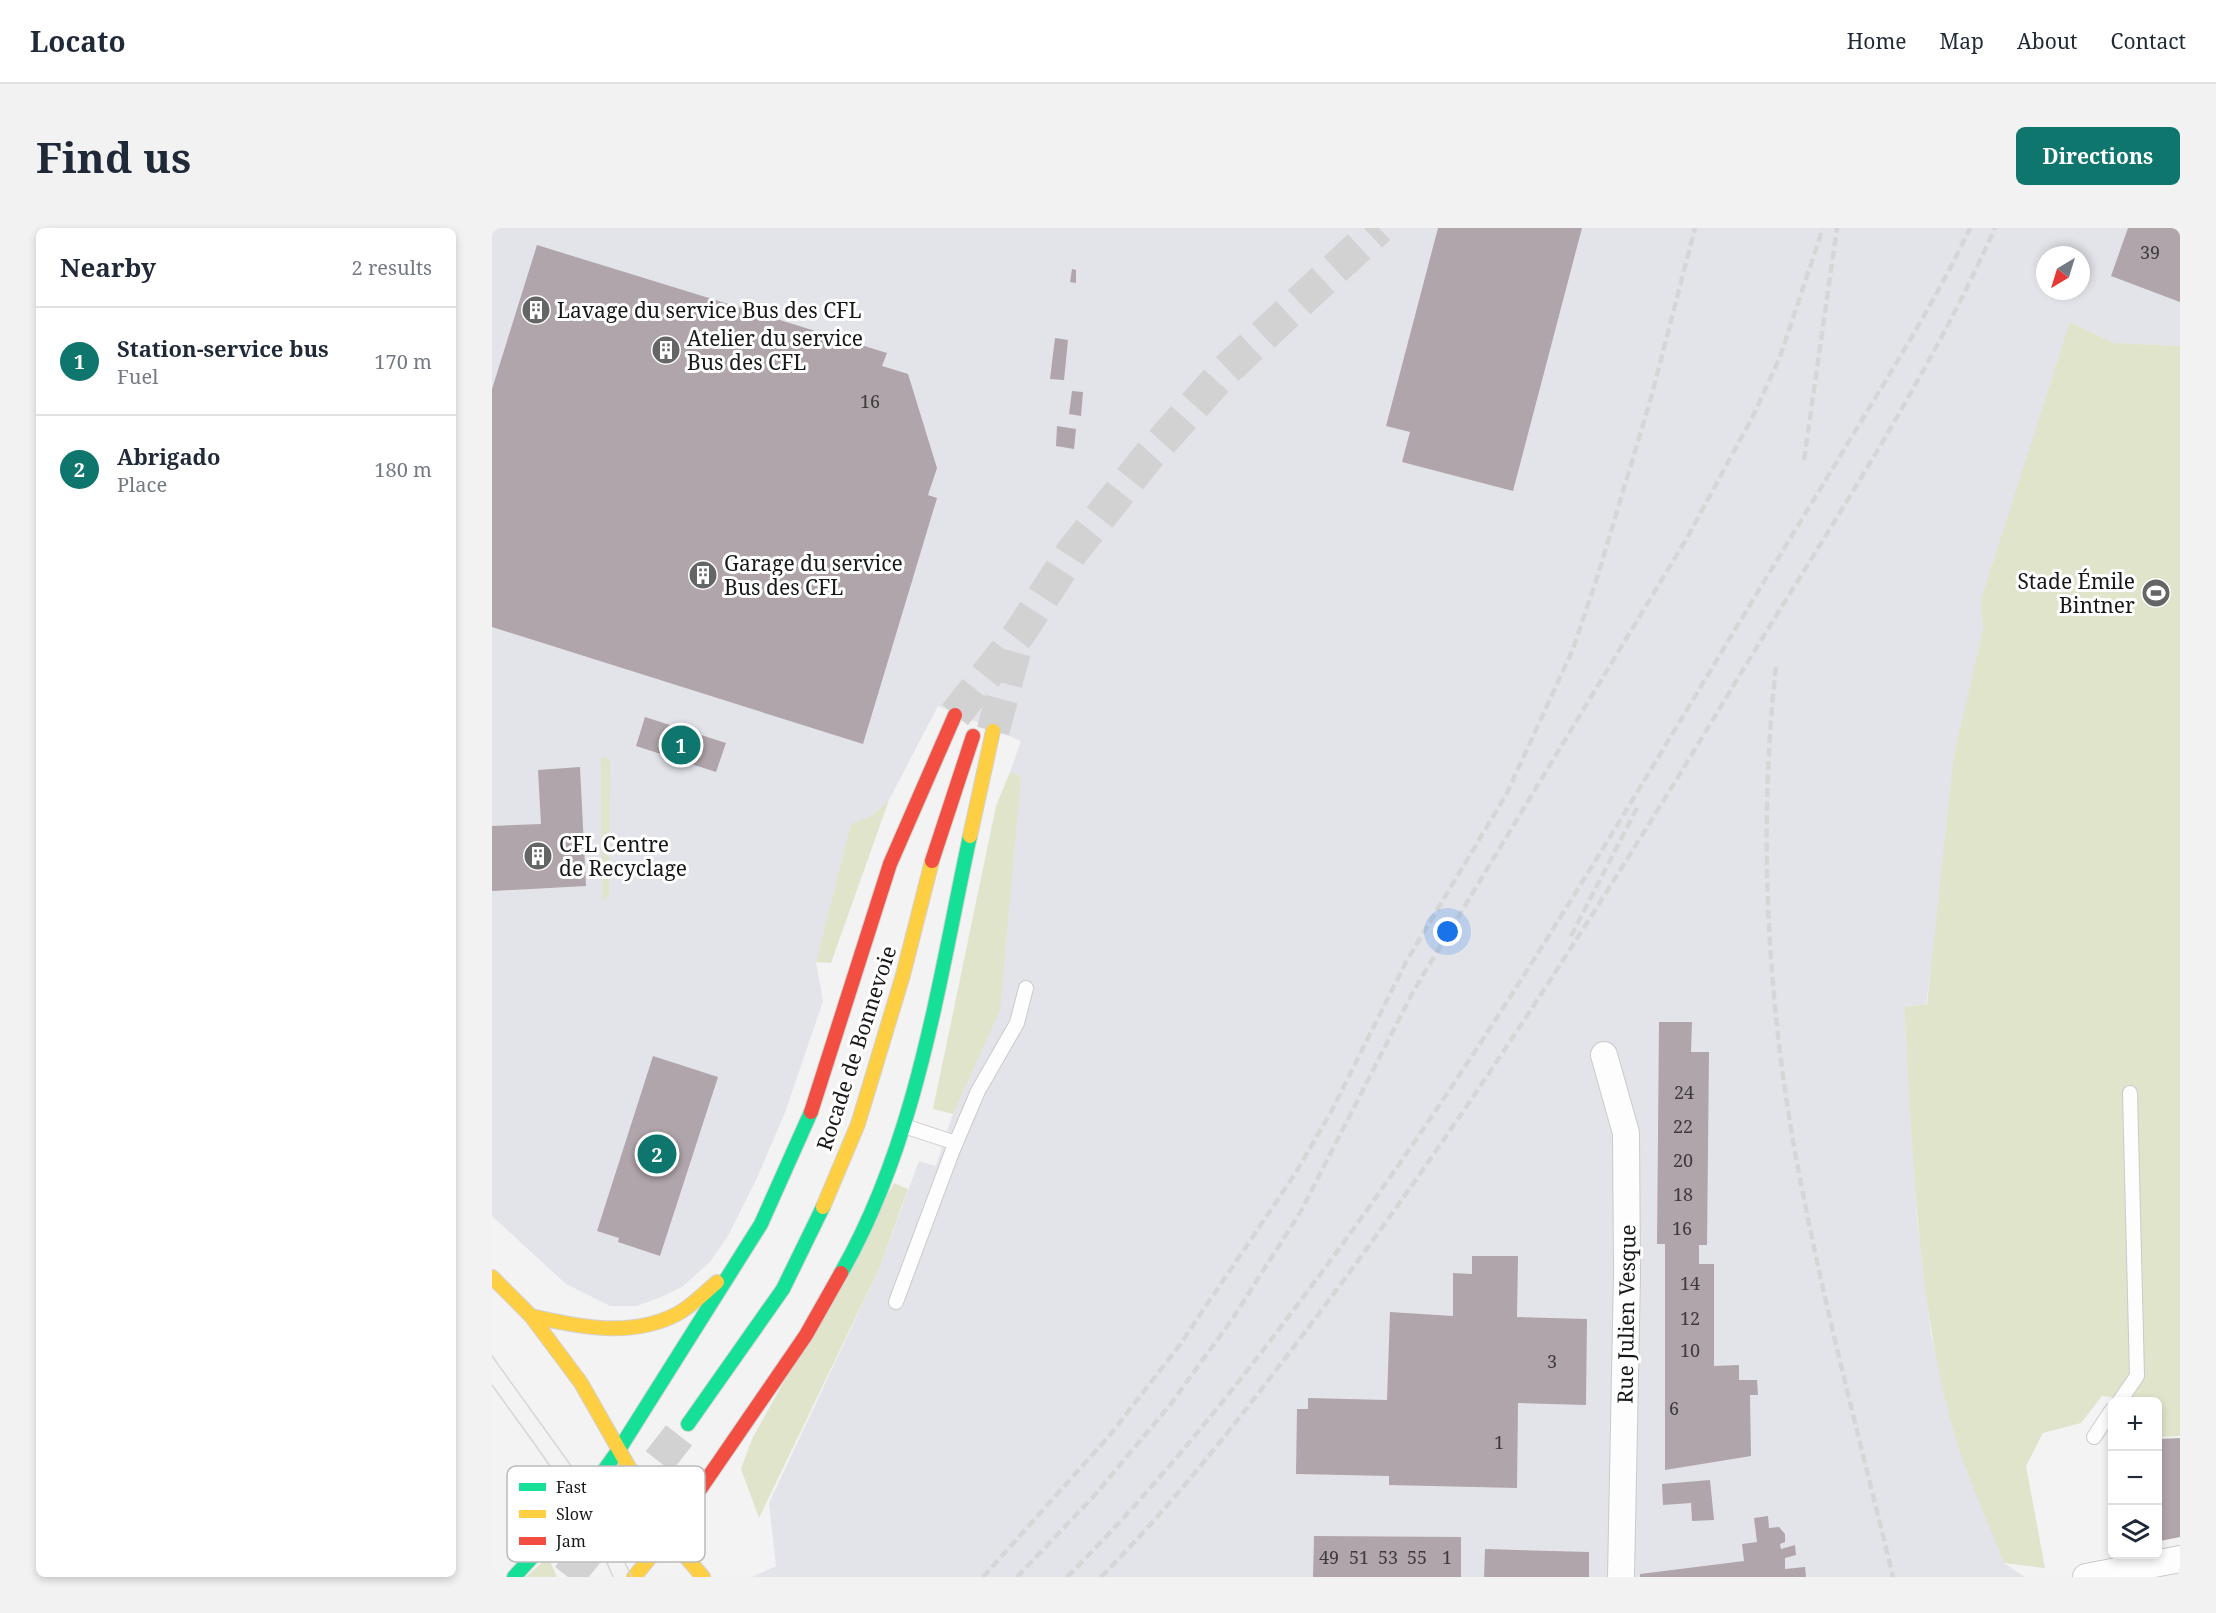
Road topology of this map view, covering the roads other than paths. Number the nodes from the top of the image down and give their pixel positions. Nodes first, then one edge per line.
1 (955, 715) tunnel mouth
2 (977, 724) tunnel mouth
3 (993, 731) tunnel mouth
4 (1026, 988) dead end
5 (1604, 1055) dead end
6 (2130, 1093) dead end
7 (904, 1126) junction
8 (956, 1143) junction
9 (737, 1266) junction
10 (492, 1277) edge
11 (896, 1302) dead end
12 (531, 1316) junction
13 (2122, 1397) edge
14 (2108, 1416) edge
15 (688, 1424) tunnel mouth
16 (2094, 1437) dead end
17 (620, 1448) junction
18 (607, 1466) edge
19 (630, 1466) edge
20 (705, 1482) edge
21 (2180, 1559) edge
22 (528, 1562) edge
23 (646, 1562) edge
24 (672, 1562) edge
25 (690, 1562) edge
26 (673, 1567) dead end
27 (514, 1577) edge
28 (634, 1577) edge
29 (703, 1577) edge
30 (1622, 1577) edge
31 (2086, 1577) edge

1 - 9 main road
2 - 15 main road, Rocade de Bonnevoie
3 - 7 main road
4 - 8 lane
5 - 30 street, Rue Julien Vesque
6 - 13 lane
7 - 8 lane
7 - 20 main road
8 - 11 lane
9 - 12 main road
9 - 17 main road
10 - 12 main road
12 - 17 main road
14 - 16 lane
17 - 18 main road
17 - 19 main road
21 - 31 street
22 - 27 main road
23 - 28 main road
24 - 26 main road
25 - 29 main road

